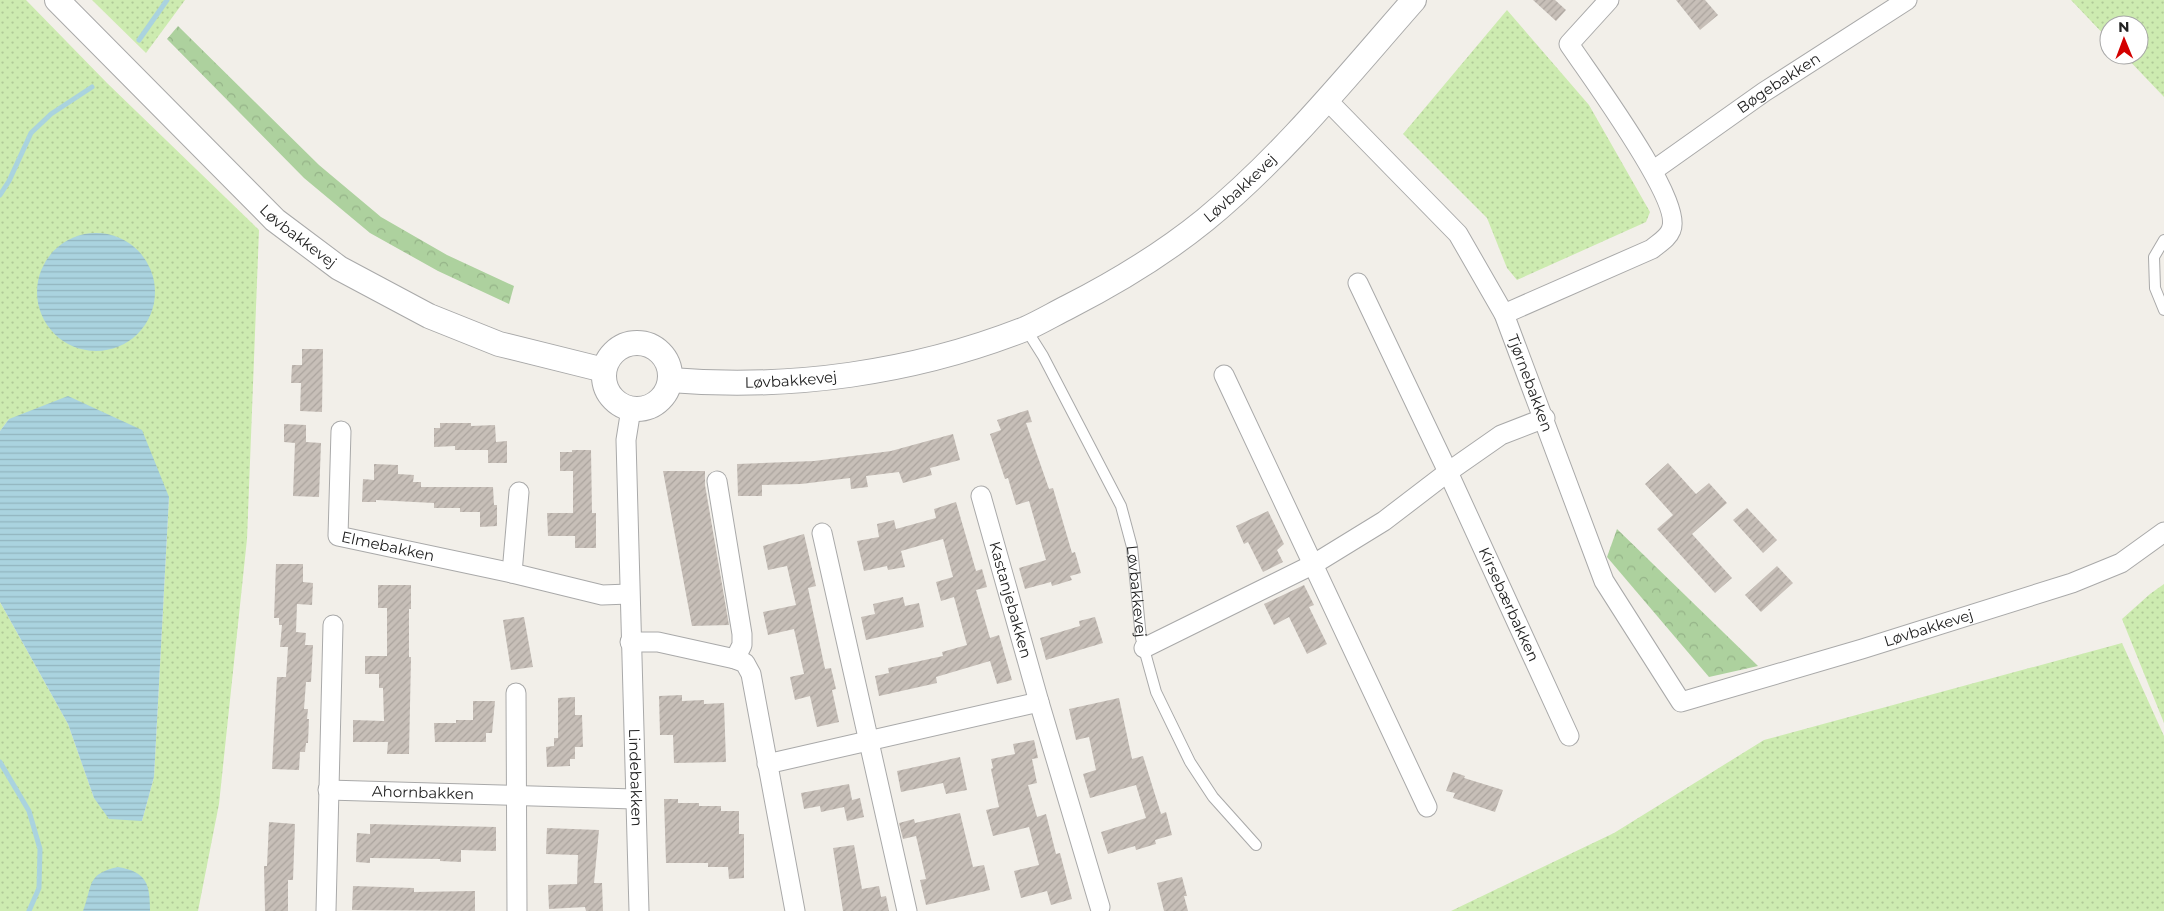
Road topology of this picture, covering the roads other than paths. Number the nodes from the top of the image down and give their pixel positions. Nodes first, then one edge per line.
1 (57, 0) edge
2 (1414, 0) edge
3 (1609, 0) edge
4 (1907, 0) edge
5 (1326, 98) junction
6 (1654, 170) junction
7 (2164, 240) edge
8 (1358, 283) dead end
9 (2164, 310) edge
10 (1504, 314) junction
11 (1026, 328) junction
12 (604, 370) junction
13 (1224, 376) dead end
14 (670, 380) junction
15 (631, 409) junction
16 (1545, 418) junction
17 (341, 431) dead end
18 (1448, 472) junction
19 (717, 480) dead end
20 (519, 492) dead end
21 (981, 496) dead end
22 (2164, 532) edge
23 (822, 533) dead end
24 (1314, 564) junction
25 (512, 573) junction
26 (629, 594) junction
27 (333, 625) dead end
28 (630, 642) junction
29 (1144, 648) junction
30 (735, 659) junction
31 (516, 693) dead end
32 (1039, 702) junction
33 (1681, 702) joint
34 (1569, 736) dead end
35 (867, 741) junction
36 (767, 764) junction
37 (328, 790) junction
38 (517, 797) junction
39 (634, 799) junction
40 (1428, 807) dead end
41 (1256, 846) dead end
42 (1100, 906) dead end
43 (326, 911) edge
44 (517, 911) edge
45 (638, 911) edge
46 (795, 911) edge
47 (906, 911) edge

1 - 12 street, Løvbakkevej
2 - 5 street, Løvbakkevej
3 - 6 street
4 - 6 street, Bøgebakken
5 - 10 street, Tjørnebakken
5 - 11 street, Løvbakkevej
6 - 10 street
7 - 9 lane
8 - 18 street, Kirsebærbakken
10 - 16 street, Tjørnebakken
11 - 14 street, Løvbakkevej
11 - 29 lane, Løvbakkevej
12 - 14 street
12 - 15 street
13 - 24 street
14 - 15 street
15 - 26 street, Lindebakken
16 - 18 street
16 - 33 street, Tjørnebakken
17 - 25 street, Elmebakken
18 - 24 street
18 - 34 street, Kirsebærbakken
19 - 30 street
20 - 25 street
21 - 32 street, Kastanjebakken
22 - 33 street, Løvbakkevej
23 - 35 street
24 - 29 street
24 - 40 street
25 - 26 street, Elmebakken
26 - 28 street, Lindebakken
27 - 37 street
28 - 30 street
28 - 39 street, Lindebakken
29 - 41 lane, Løvbakkevej
30 - 36 street
31 - 38 street
32 - 35 street
32 - 42 street, Kastanjebakken
35 - 36 street
35 - 47 street
36 - 46 street
37 - 38 street, Ahornbakken
37 - 43 street
38 - 39 street, Ahornbakken
38 - 44 street
39 - 45 street, Lindebakken

